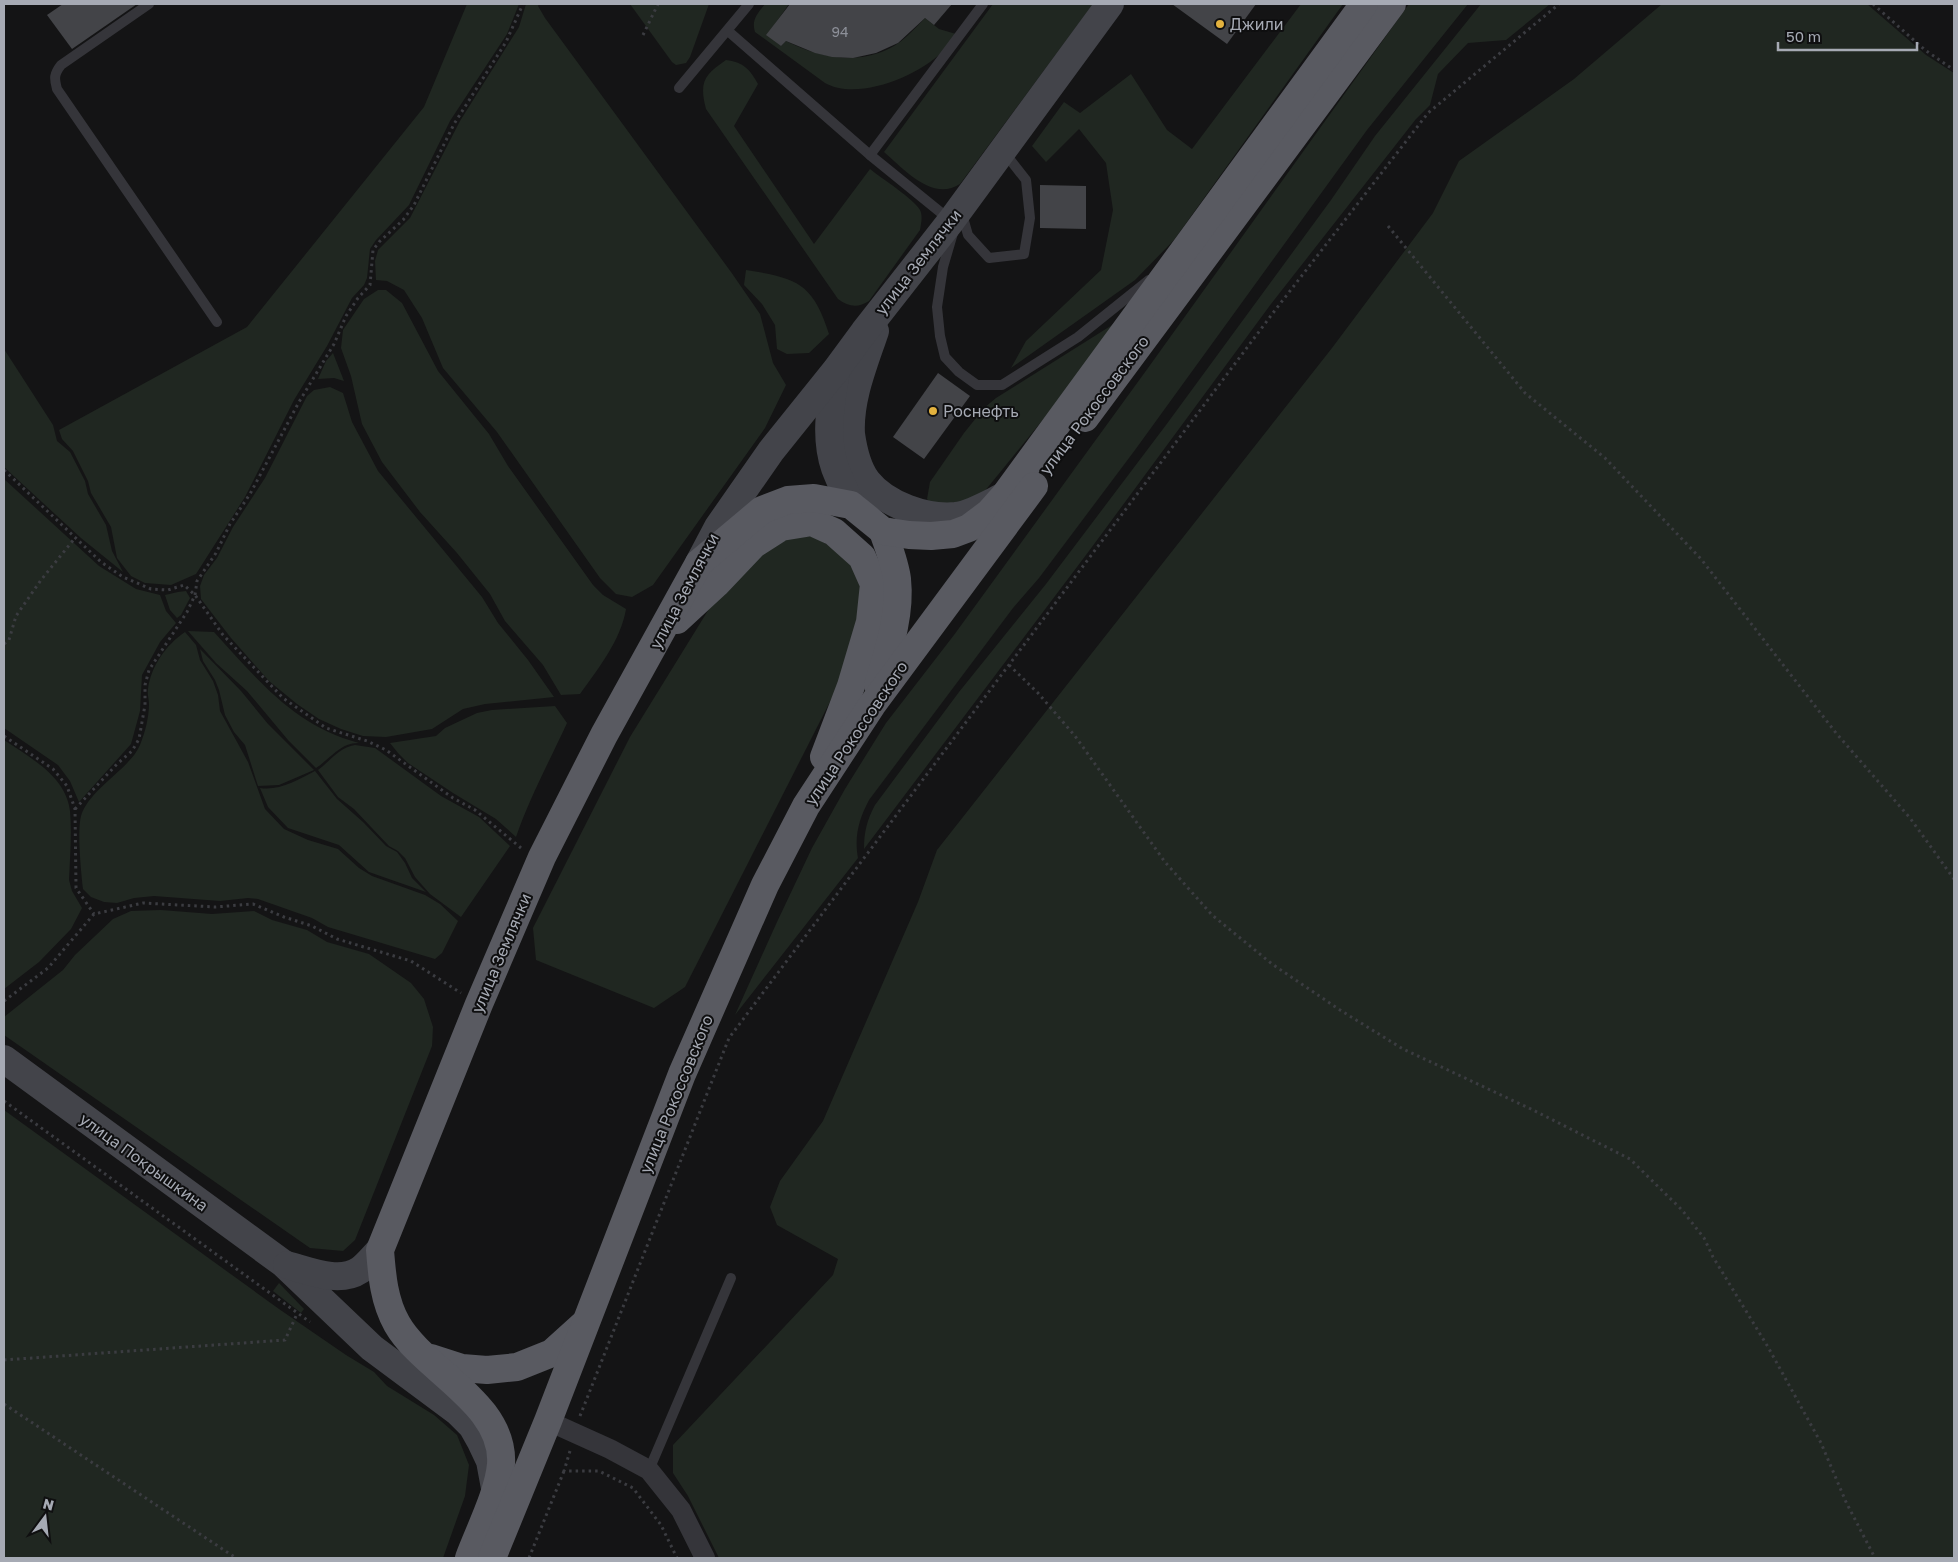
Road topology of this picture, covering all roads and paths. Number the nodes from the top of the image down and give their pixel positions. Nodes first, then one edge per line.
1 (150, 4) edge
2 (522, 4) edge
3 (658, 4) edge
4 (750, 4) edge
5 (982, 4) edge
6 (1110, 4) edge
7 (1364, 4) edge
8 (1392, 4) edge
9 (1559, 4) edge
10 (1873, 4) edge
11 (728, 31) junction
12 (643, 35) dead end
13 (1954, 70) edge
14 (679, 88) dead end
15 (1003, 151) junction
16 (870, 155) junction
17 (956, 214) junction
18 (1388, 226) dead end
19 (1181, 254) junction
20 (884, 306) junction
21 (217, 322) dead end
22 (836, 370) junction
23 (4, 470) edge
24 (1005, 496) junction
25 (851, 505) junction
26 (883, 531) junction
27 (75, 538) junction
28 (699, 564) junction
29 (195, 595) junction
30 (661, 635) junction
31 (4, 644) edge
32 (1009, 665) junction
33 (872, 705) junction
34 (4, 736) edge
35 (806, 806) junction
36 (75, 809) junction
37 (542, 858) junction
38 (1954, 879) edge
39 (94, 914) junction
40 (4, 1001) edge
41 (479, 1004) junction
42 (4, 1059) edge
43 (4, 1101) edge
44 (380, 1250) junction
45 (284, 1264) junction
46 (731, 1278) dead end
47 (298, 1314) junction
48 (586, 1322) junction
49 (313, 1324) dead end
50 (425, 1356) junction
51 (4, 1360) edge
52 (4, 1404) edge
53 (548, 1421) junction
54 (576, 1432) junction
55 (649, 1470) junction
56 (564, 1471) junction
57 (495, 1489) junction
58 (236, 1558) edge
59 (468, 1558) edge
60 (492, 1558) edge
61 (529, 1558) edge
62 (677, 1558) edge
63 (705, 1558) edge
64 (1875, 1558) edge

1 - 21 lane
2 - 29 path
3 - 12 path
4 - 11 lane
5 - 16 lane
6 - 15 main road, улица Землячки
7 - 19 highway, улица Рокоссовского
8 - 33 highway, улица Рокоссовского
9 - 32 path
10 - 13 path
11 - 14 lane
11 - 16 lane
15 - 17 main road, улица Землячки
15 - 17 lane
16 - 17 lane
17 - 19 lane
17 - 20 main road, улица Землячки
18 - 38 path
19 - 24 highway, улица Рокоссовского
20 - 22 main road, улица Землячки
20 - 24 main road
22 - 25 main road
22 - 28 main road, улица Землячки
23 - 27 path
24 - 26 highway, улица Рокоссовского
25 - 26 highway
25 - 28 highway
26 - 33 highway
27 - 29 path
27 - 31 path
28 - 30 highway, улица Землячки
29 - 36 path
29 - 37 path
30 - 35 highway
30 - 37 highway, улица Землячки
32 - 54 path
32 - 64 path
33 - 35 highway, улица Рокоссовского
34 - 36 path
35 - 48 highway, улица Рокоссовского
36 - 39 path
37 - 41 highway, улица Землячки
39 - 40 path
39 - 41 path
41 - 44 highway, улица Землячки
42 - 45 main road, улица Покрышкина
43 - 47 path
44 - 45 main road
44 - 50 highway
45 - 57 main road
46 - 55 lane
47 - 49 path
47 - 51 path
48 - 50 highway
48 - 53 highway, улица Рокоссовского
50 - 57 highway
52 - 58 path
53 - 54 street
53 - 60 highway, улица Рокоссовского
54 - 55 street
54 - 56 path
55 - 63 street
56 - 61 path
56 - 62 path
57 - 59 highway

